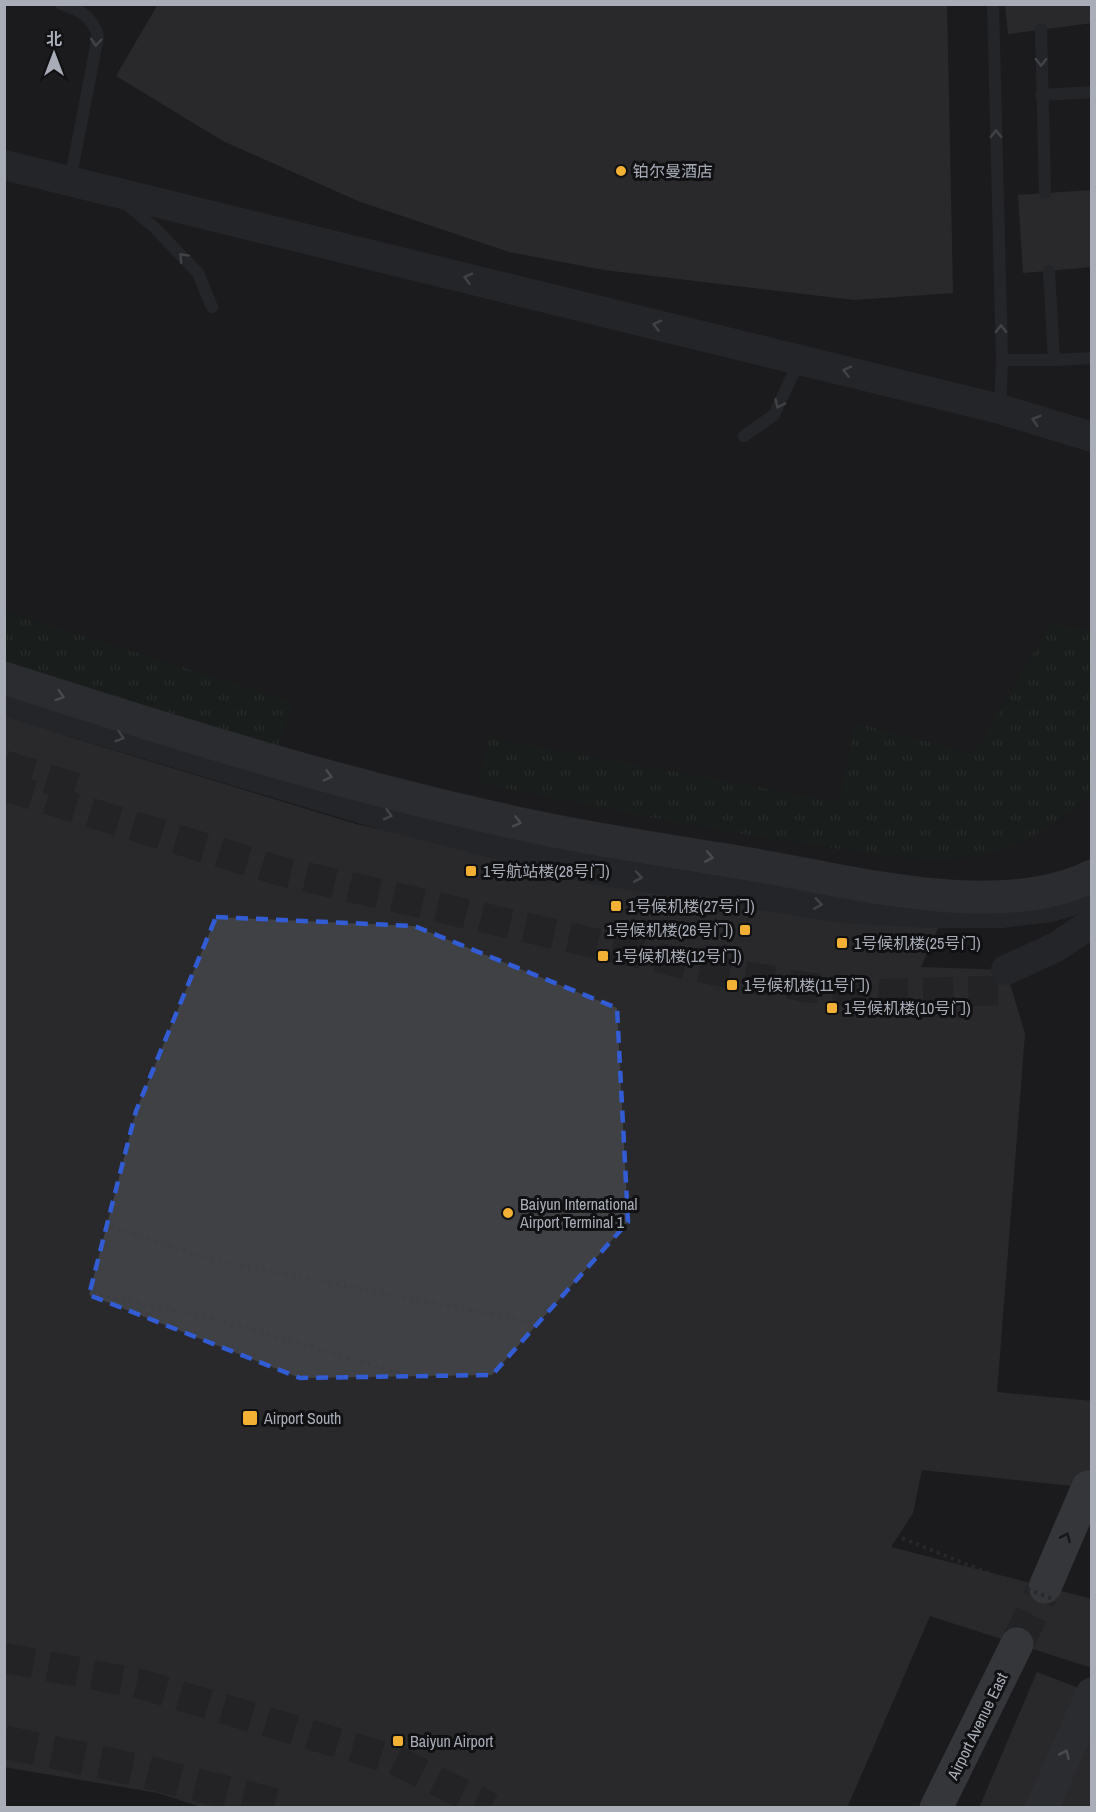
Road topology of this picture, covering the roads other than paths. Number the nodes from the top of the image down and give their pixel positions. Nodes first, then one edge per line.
1 (61, 4) edge
2 (993, 4) edge
3 (1041, 29) dead end
4 (1092, 92) edge
5 (1041, 95) junction
6 (4, 165) edge
7 (69, 181) junction
8 (111, 191) junction
9 (1045, 193) dead end
10 (1049, 271) dead end
11 (212, 307) dead end
12 (1092, 358) edge
13 (799, 360) junction
14 (1002, 360) junction
15 (1054, 360) junction
16 (1000, 409) junction
17 (744, 436) dead end
18 (1092, 437) edge
19 (4, 678) edge
20 (4, 700) edge
21 (1092, 876) edge
22 (1092, 894) edge
23 (1092, 923) edge
24 (1092, 939) edge
25 (1088, 1487) dead end
26 (1045, 1587) tunnel mouth
27 (1017, 1644) tunnel mouth
28 (1092, 1694) edge
29 (936, 1808) edge
30 (1042, 1808) edge

1 -> 7 lane
14 -> 2 lane
3 -> 5 lane
4 - 5 lane
5 - 9 lane
6 - 7 street
7 - 8 street
11 -> 8 lane
13 -> 8 street
10 - 15 lane
12 - 15 lane
16 -> 13 street
13 -> 17 lane
14 - 15 lane
14 - 16 lane
18 -> 16 street
19 -> 21 main road, bridge
20 -> 22 street
23 - 24 street
26 -> 25 highway
27 - 29 highway, Airport Avenue East
30 -> 28 main road

